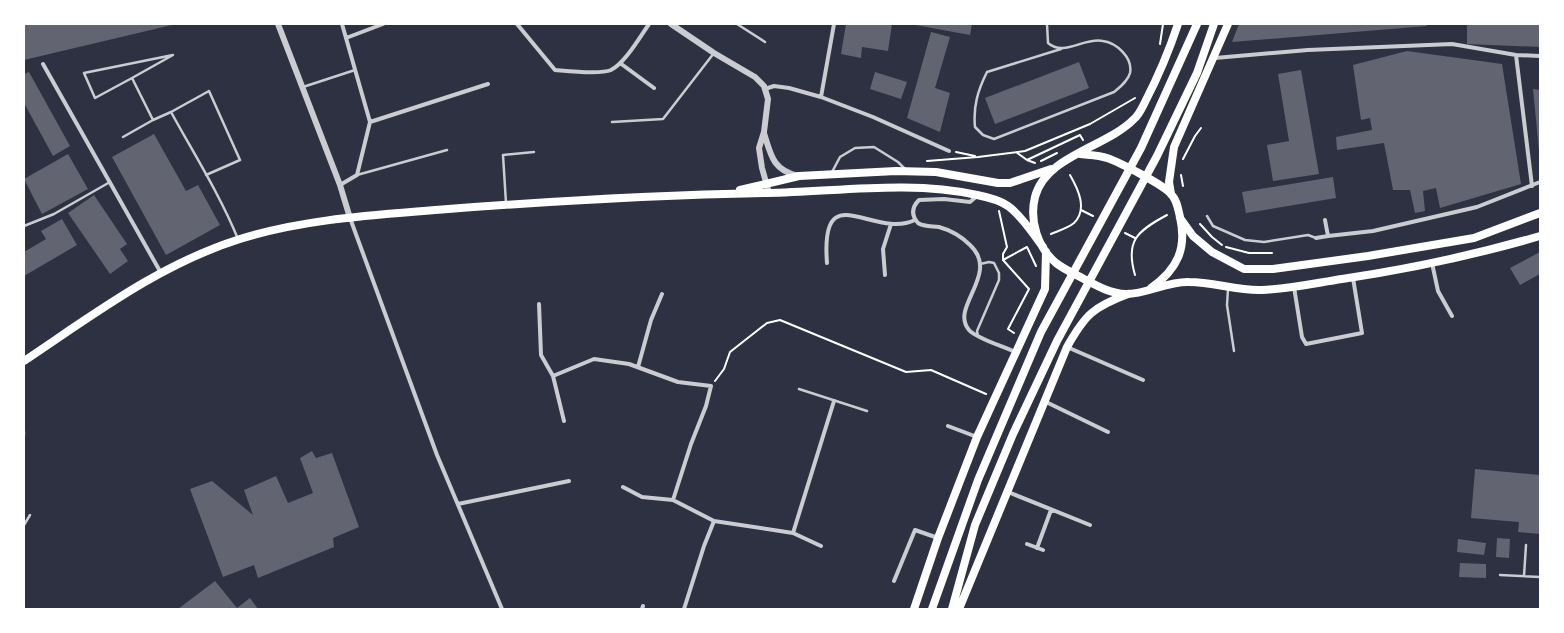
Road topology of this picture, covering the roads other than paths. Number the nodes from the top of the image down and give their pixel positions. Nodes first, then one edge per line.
1 (278, 24) edge
2 (342, 24) edge
3 (383, 24) edge
4 (517, 24) edge
5 (649, 24) edge
6 (671, 24) edge
7 (737, 24) edge
8 (834, 24) edge
9 (1047, 24) edge
10 (1178, 24) edge
11 (1197, 24) edge
12 (1214, 24) edge
13 (1228, 24) edge
14 (346, 38) junction
15 (765, 42) dead end
16 (1061, 49) junction
17 (714, 53) junction
18 (1516, 55) junction
19 (1540, 56) edge
20 (1215, 58) junction
21 (43, 64) dead end
22 (620, 64) junction
23 (355, 70) junction
24 (132, 78) junction
25 (488, 84) dead end
26 (303, 88) junction
27 (654, 88) dead end
28 (765, 89) junction
29 (821, 97) junction
30 (171, 112) junction
31 (153, 120) junction
32 (370, 122) junction
33 (612, 122) dead end
34 (764, 132) junction
35 (123, 137) dead end
36 (447, 150) dead end
37 (949, 151) road end
38 (534, 152) dead end
39 (1080, 154) junction
40 (1056, 167) junction
41 (907, 171) junction
42 (830, 174) junction
43 (206, 175) junction
44 (357, 175) junction
45 (799, 176) junction
46 (110, 182) junction
47 (766, 182) junction
48 (1540, 182) edge
49 (340, 185) junction
50 (1532, 186) junction
51 (732, 193) junction
52 (769, 193) junction
53 (1171, 194) junction
54 (978, 195) junction
55 (506, 205) junction
56 (1540, 213) edge
57 (1207, 216) dead end
58 (350, 218) junction
59 (1180, 218) junction
60 (915, 220) junction
61 (1325, 220) dead end
62 (891, 224) junction
63 (24, 225) edge
64 (1328, 236) junction
65 (1540, 236) edge
66 (1316, 238) joint
67 (239, 239) junction
68 (1044, 250) junction
69 (827, 263) dead end
70 (1432, 263) junction
71 (980, 264) junction
72 (161, 273) junction
73 (885, 274) dead end
74 (1352, 278) junction
75 (1228, 287) junction
76 (1294, 287) junction
77 (1148, 290) junction
78 (662, 294) dead end
79 (1128, 294) junction
80 (540, 304) dead end
81 (1452, 316) dead end
82 (978, 336) junction
83 (1067, 347) junction
84 (1234, 351) dead end
85 (1016, 352) junction
86 (24, 361) edge
87 (638, 367) junction
88 (553, 376) junction
89 (1144, 380) dead end
90 (799, 389) dead end
91 (834, 401) junction
92 (1044, 401) junction
93 (867, 411) dead end
94 (564, 421) dead end
95 (948, 426) dead end
96 (1108, 432) dead end
97 (977, 437) junction
98 (569, 481) dead end
99 (623, 487) dead end
100 (1008, 492) junction
101 (673, 500) junction
102 (458, 504) junction
103 (1051, 510) junction
104 (30, 515) dead end
105 (714, 520) junction
106 (24, 525) edge
107 (1090, 525) dead end
108 (793, 533) junction
109 (938, 538) junction
110 (1027, 544) dead end
111 (1526, 545) dead end
112 (821, 546) dead end
113 (1037, 548) junction
114 (1043, 550) dead end
115 (1500, 575) dead end
116 (1524, 576) junction
117 (1540, 577) edge
118 (894, 581) dead end
119 (502, 609) edge
120 (684, 609) edge
121 (914, 609) edge
122 (932, 609) edge
123 (952, 609) edge
124 (959, 609) edge

1 - 26 street
2 - 14 street
3 - 14 street
4 - 22 street
5 - 22 street
6 - 17 street
7 - 15 lane
8 - 29 street
9 - 16 lane
10 - 39 main road
11 - 122 main road
12 - 123 main road
13 - 20 main road
14 - 23 street
16 - 16 lane
17 - 28 street
17 - 33 lane
18 - 19 street
18 - 20 street
18 - 50 street
20 - 53 main road
21 - 46 street
22 - 27 street
23 - 26 lane
23 - 32 street
24 - 24 lane
24 - 31 lane
25 - 32 street
26 - 49 street
28 - 29 street
28 - 34 street
29 - 37 street
30 - 31 lane
30 - 43 lane
30 - 43 lane
31 - 35 lane
32 - 44 street
34 - 45 street
34 - 47 street
36 - 44 lane
38 - 55 lane
39 - 40 main road
39 - 53 main road
40 - 41 main road
40 - 68 main road
41 - 42 main road
41 - 42 lane
42 - 45 main road
43 - 67 lane
44 - 49 street
45 - 47 main road
46 - 63 lane
46 - 72 street
47 - 51 main road
47 - 52 street
48 - 50 street
49 - 58 street
50 - 64 street
51 - 52 main road
51 - 55 main road
52 - 54 main road
53 - 59 main road
54 - 60 street
54 - 68 main road
55 - 58 main road
56 - 59 main road
57 - 66 lane
58 - 67 main road
58 - 102 street
59 - 77 main road
60 - 62 street
60 - 71 street
61 - 64 street
62 - 69 street
62 - 73 street
64 - 66 street
65 - 70 main road
67 - 72 main road
68 - 79 main road
68 - 85 main road
70 - 74 main road
70 - 81 street
71 - 82 street
71 - 82 lane
72 - 86 main road
74 - 76 main road
74 - 76 street
75 - 76 main road
75 - 77 main road
75 - 84 lane
77 - 79 main road
78 - 87 street
79 - 83 main road
80 - 88 street
82 - 85 street
83 - 89 street
83 - 92 main road
85 - 97 main road
87 - 88 street
87 - 101 street
88 - 94 street
90 - 91 lane
91 - 93 lane
91 - 108 street
92 - 96 street
92 - 100 main road
95 - 97 street
97 - 109 main road
98 - 102 street
99 - 101 street
100 - 103 street
100 - 124 main road
101 - 105 street
102 - 119 street
103 - 107 street
103 - 113 street
104 - 106 lane
105 - 108 street
105 - 120 street
108 - 112 street
109 - 118 street
109 - 121 main road
110 - 113 street
111 - 116 lane
113 - 114 street
115 - 116 lane
116 - 117 lane

